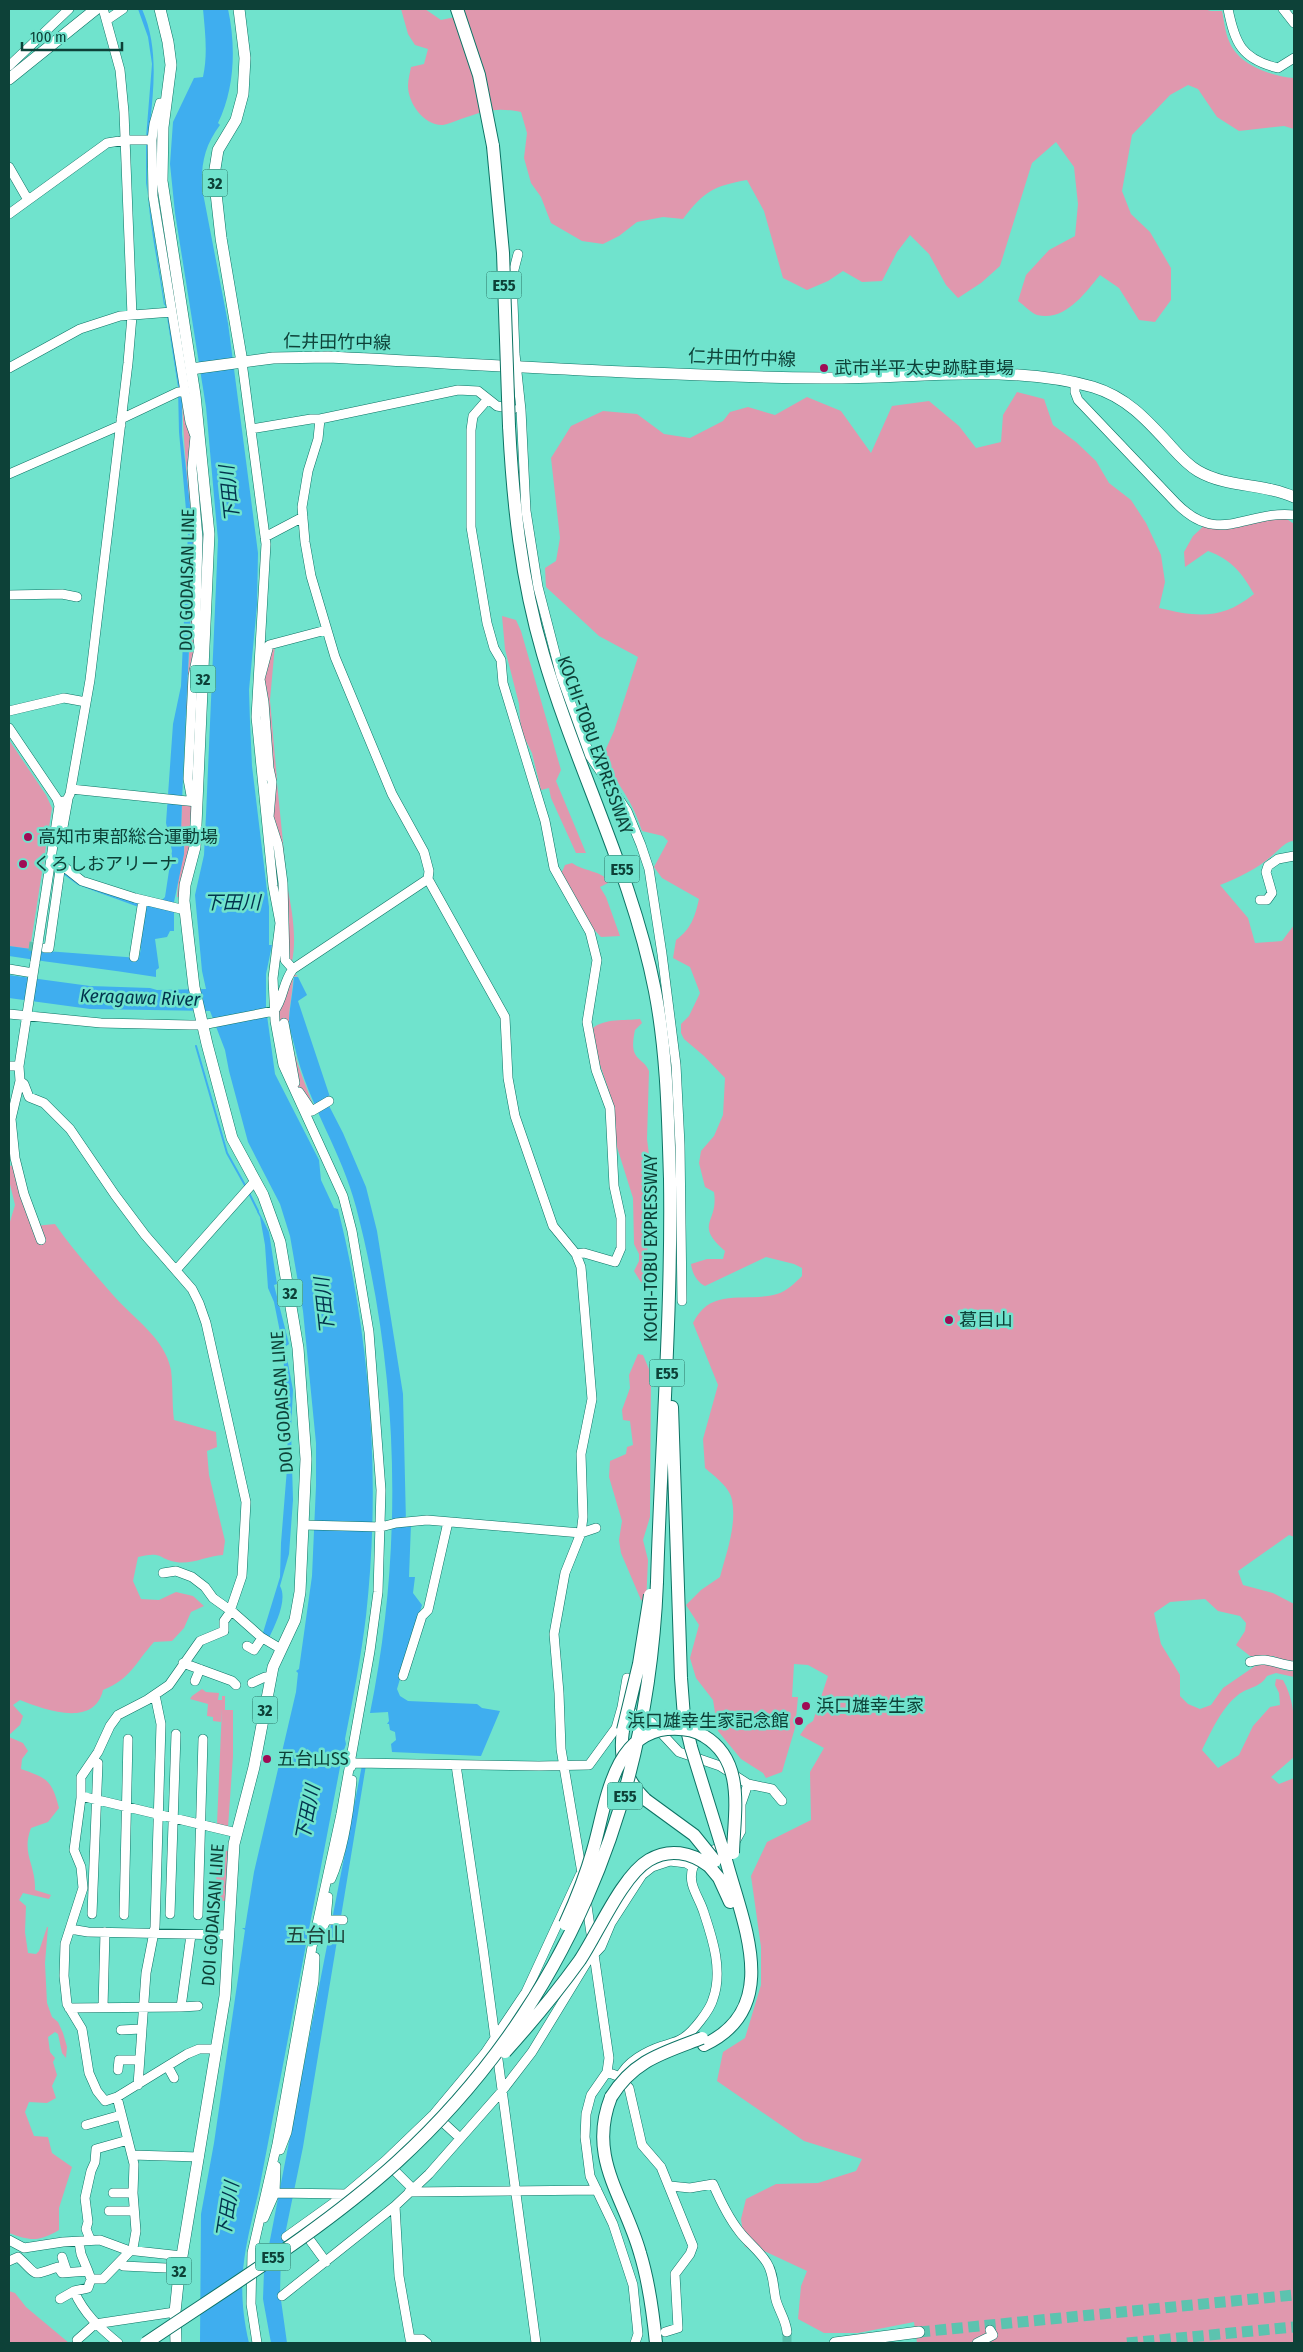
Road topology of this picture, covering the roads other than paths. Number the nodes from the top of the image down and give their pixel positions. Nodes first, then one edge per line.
1 (69, 9) edge
2 (123, 9) edge
3 (160, 9) edge
4 (239, 9) edge
5 (457, 9) edge
6 (1228, 9) edge
7 (1283, 9) edge
8 (102, 14) edge
9 (1294, 23) edge
10 (1294, 58) edge
11 (9, 66) edge
12 (9, 79) edge
13 (166, 103) junction
14 (126, 140) junction
15 (149, 140) junction
16 (9, 167) edge
17 (28, 200) junction
18 (9, 214) edge
19 (518, 254) dead end
20 (168, 312) junction
21 (132, 316) junction
22 (243, 362) junction
23 (516, 366) junction
24 (9, 368) edge
25 (193, 369) junction
26 (1075, 384) junction
27 (182, 392) junction
28 (487, 400) junction
29 (521, 410) junction
30 (320, 419) junction
31 (121, 422) junction
32 (251, 429) junction
33 (197, 436) junction
34 (9, 474) edge
35 (1294, 496) edge
36 (1294, 515) edge
37 (302, 517) junction
38 (265, 537) junction
39 (9, 595) edge
40 (77, 597) dead end
41 (326, 630) junction
42 (258, 676) junction
43 (86, 702) junction
44 (9, 711) edge
45 (9, 728) edge
46 (71, 789) junction
47 (63, 800) junction
48 (191, 801) junction
49 (1294, 856) edge
50 (57, 861) junction
51 (428, 879) junction
52 (1260, 900) dead end
53 (142, 904) junction
54 (182, 909) junction
55 (282, 922) junction
56 (134, 957) dead end
57 (9, 969) edge
58 (293, 969) junction
59 (33, 975) junction
60 (272, 1012) junction
61 (9, 1014) edge
62 (27, 1016) junction
63 (205, 1021) junction
64 (284, 1022) dead end
65 (9, 1066) edge
66 (19, 1066) junction
67 (20, 1081) junction
68 (294, 1086) junction
69 (329, 1101) dead end
70 (10, 1119) edge
71 (250, 1187) junction
72 (42, 1240) dead end
73 (576, 1254) junction
74 (176, 1270) junction
75 (682, 1301) dead end
76 (669, 1324) junction
77 (448, 1522) junction
78 (307, 1525) junction
79 (380, 1526) junction
80 (596, 1528) dead end
81 (581, 1533) junction
82 (163, 1573) dead end
83 (654, 1582) junction
84 (230, 1611) junction
85 (262, 1638) junction
86 (247, 1646) dead end
87 (281, 1649) junction
88 (1250, 1662) dead end
89 (183, 1663) junction
90 (1294, 1666) edge
91 (200, 1669) junction
92 (403, 1676) dead end
93 (271, 1677) junction
94 (626, 1678) dead end
95 (195, 1681) dead end
96 (252, 1683) dead end
97 (236, 1685) dead end
98 (155, 1695) junction
99 (622, 1707) junction
100 (176, 1734) dead end
101 (128, 1739) dead end
102 (204, 1739) dead end
103 (98, 1763) dead end
104 (350, 1765) junction
105 (456, 1765) junction
106 (563, 1765) junction
107 (748, 1784) junction
108 (82, 1796) junction
109 (96, 1799) junction
110 (782, 1801) dead end
111 (127, 1806) junction
112 (158, 1813) junction
113 (174, 1817) junction
114 (201, 1823) junction
115 (237, 1833) junction
116 (721, 1860) junction
117 (694, 1867) junction
118 (582, 1873) junction
119 (327, 1884) junction
120 (92, 1914) dead end
121 (170, 1914) dead end
122 (124, 1915) dead end
123 (198, 1915) dead end
124 (326, 1920) junction
125 (343, 1920) dead end
126 (70, 1929) junction
127 (105, 1932) junction
128 (154, 1934) junction
129 (191, 1935) junction
130 (229, 1935) junction
131 (314, 1947) junction
132 (594, 1954) junction
133 (531, 1992) junction
134 (198, 2006) dead end
135 (143, 2007) junction
136 (181, 2007) junction
137 (69, 2008) junction
138 (103, 2008) junction
139 (557, 2012) junction
140 (141, 2029) junction
141 (121, 2030) dead end
142 (495, 2040) junction
143 (703, 2042) junction
144 (215, 2049) junction
145 (139, 2060) junction
146 (168, 2067) junction
147 (118, 2070) dead end
148 (607, 2072) junction
149 (620, 2077) junction
150 (174, 2078) dead end
151 (138, 2085) junction
152 (502, 2091) junction
153 (117, 2097) junction
154 (615, 2099) junction
155 (434, 2114) junction
156 (121, 2115) junction
157 (86, 2125) dead end
158 (460, 2138) junction
159 (128, 2140) junction
160 (132, 2154) junction
161 (199, 2157) junction
162 (274, 2161) junction
163 (390, 2162) junction
164 (670, 2186) junction
165 (411, 2190) junction
166 (597, 2190) junction
167 (516, 2192) junction
168 (133, 2193) junction
169 (275, 2193) junction
170 (113, 2194) dead end
171 (346, 2194) junction
172 (395, 2206) junction
173 (134, 2210) junction
174 (109, 2211) dead end
175 (260, 2222) junction
176 (301, 2227) junction
177 (286, 2237) dead end
178 (90, 2239) junction
179 (9, 2240) edge
180 (79, 2242) junction
181 (131, 2250) junction
182 (182, 2256) junction
183 (62, 2257) dead end
184 (9, 2261) edge
185 (326, 2262) junction
186 (123, 2266) dead end
187 (166, 2268) dead end
188 (67, 2272) junction
189 (89, 2275) junction
190 (74, 2291) junction
191 (282, 2296) dead end
192 (60, 2299) dead end
193 (175, 2312) junction
194 (95, 2324) junction
195 (990, 2330) dead end
196 (787, 2332) tunnel mouth
197 (918, 2332) tunnel mouth
198 (638, 2334) junction
199 (654, 2338) edge
200 (663, 2338) edge
201 (78, 2340) dead end
202 (118, 2343) edge
203 (146, 2343) edge
204 (176, 2343) edge
205 (257, 2343) edge
206 (427, 2343) edge
207 (536, 2343) edge
208 (635, 2343) edge
209 (835, 2343) edge
210 (977, 2343) edge

1 - 11 street
2 - 8 street
3 - 13 main road
4 - 22 main road, 32
5 - 76 highway, KOCHI-TOBU EXPRESSWAY / E55, bridge
6 - 10 street
7 - 9 street
8 - 12 main road
8 - 14 street
13 - 15 street
13 - 25 main road
14 - 15 street
14 - 17 street
14 - 21 street
15 - 20 street
16 - 17 street
17 - 18 street
19 - 23 street
20 - 21 street
20 - 27 street
21 - 24 street
21 - 31 street
22 - 23 main road, 仁井田竹中線
22 - 25 main road
22 - 32 street
23 - 26 main road, 仁井田竹中線
23 - 29 street
25 - 33 main road, DOI GODAISAN LINE / 32
26 - 35 main road, 仁井田竹中線
26 - 36 street
27 - 31 street
27 - 33 street
28 - 29 street
28 - 30 street
28 - 73 street
29 - 75 street
30 - 32 street
30 - 37 street
31 - 34 street
31 - 43 street
32 - 38 street
33 - 48 main road, DOI GODAISAN LINE / 32
37 - 38 street
37 - 41 street
38 - 42 street
39 - 40 street
41 - 42 street
41 - 51 street
42 - 55 street
43 - 44 street
43 - 46 street
45 - 47 street
46 - 47 street
46 - 48 street
47 - 50 street
48 - 54 main road, DOI GODAISAN LINE / 32
49 - 52 street
50 - 53 street
50 - 59 street, bridge
51 - 58 street
51 - 73 street
53 - 54 street
53 - 56 street
54 - 63 main road, DOI GODAISAN LINE / 32
55 - 58 street
55 - 60 street
57 - 59 street
58 - 60 street
59 - 62 street
60 - 63 street
60 - 68 street
61 - 62 street
62 - 63 street
62 - 66 street
63 - 71 main road, DOI GODAISAN LINE / 32
64 - 68 street
65 - 66 street
66 - 67 street
67 - 70 street
67 - 74 street
68 - 69 street
68 - 79 street
70 - 72 street
71 - 74 street
71 - 78 main road, DOI GODAISAN LINE / 32
73 - 81 street
74 - 84 street
76 - 83 highway, KOCHI-TOBU EXPRESSWAY / E55
76 - 116 highway, bridge
77 - 79 street
77 - 81 street
77 - 92 street
78 - 79 street
78 - 87 main road, DOI GODAISAN LINE / 32
79 - 104 street
80 - 81 street
81 - 106 street
82 - 84 street
83 - 116 highway, bridge
83 - 133 highway, E55, bridge
84 - 85 street
84 - 89 street
85 - 86 street
85 - 87 street
87 - 93 main road, DOI GODAISAN LINE / 32
88 - 90 street
89 - 91 street
89 - 98 street
91 - 95 street
91 - 97 street
93 - 96 street
93 - 115 main road, DOI GODAISAN LINE / 32
94 - 99 street
98 - 108 street
98 - 112 street
99 - 106 street
99 - 107 street
100 - 113 street
101 - 111 street
102 - 114 street
103 - 109 street
104 - 105 street
104 - 119 street
105 - 106 street
105 - 142 street
106 - 118 street
107 - 110 street
107 - 117 street
108 - 109 street
108 - 126 street
109 - 111 street
109 - 120 street
111 - 112 street
111 - 122 street
112 - 113 street
112 - 128 street
113 - 114 street
113 - 121 street
114 - 115 street
114 - 123 street
115 - 130 main road, DOI GODAISAN LINE / 32
116 - 133 highway, bridge
116 - 143 highway
116 - 143 highway
116 - 163 highway, bridge
117 - 132 street
117 - 149 street
118 - 132 street
118 - 133 street
119 - 124 street
119 - 131 street
124 - 125 street
124 - 131 street
126 - 127 street
126 - 137 street
127 - 128 street
127 - 138 street
128 - 129 street
128 - 135 street
129 - 130 street
129 - 136 street
130 - 144 main road, DOI GODAISAN LINE / 32
131 - 162 street
132 - 139 street
132 - 148 street
133 - 139 street
133 - 142 street
133 - 163 highway, E55, bridge
134 - 136 street
135 - 136 street
135 - 138 street
135 - 140 street
137 - 138 street
137 - 153 street
139 - 152 street
140 - 141 street
140 - 145 street
142 - 152 street
142 - 155 street
143 - 154 highway
144 - 146 street
144 - 161 main road, DOI GODAISAN LINE / 32
145 - 147 street
145 - 151 street
146 - 150 street
146 - 151 street
148 - 149 street
148 - 166 street
149 - 164 street
151 - 153 street
152 - 158 street
152 - 167 street
153 - 156 street
154 - 199 highway
154 - 200 highway
155 - 158 street
155 - 163 street
156 - 157 street
156 - 159 street
158 - 165 street
159 - 160 street
159 - 178 street
160 - 161 street
160 - 168 street
161 - 182 main road, DOI GODAISAN LINE / 32
162 - 169 street
162 - 175 street
163 - 165 street
163 - 171 street
163 - 203 highway, E55, bridge
164 - 196 street
164 - 200 street
165 - 167 street
165 - 172 street
166 - 167 street
166 - 198 street
167 - 207 street
168 - 170 street
168 - 173 street
169 - 171 street
169 - 175 street
171 - 176 street
172 - 185 street
172 - 206 street
173 - 174 street
173 - 181 street
175 - 205 street
176 - 177 street
176 - 185 street
178 - 180 street
178 - 181 street
179 - 180 street
180 - 189 street
181 - 182 street
181 - 189 street
182 - 193 main road, DOI GODAISAN LINE / 32
183 - 188 street
184 - 188 street
185 - 191 street
186 - 187 street
188 - 189 street
189 - 190 street
190 - 192 street
190 - 194 street
193 - 194 street
193 - 204 main road, DOI GODAISAN LINE / 32
194 - 201 street
194 - 202 street
195 - 210 street
197 - 209 main road
198 - 199 street
198 - 208 street

